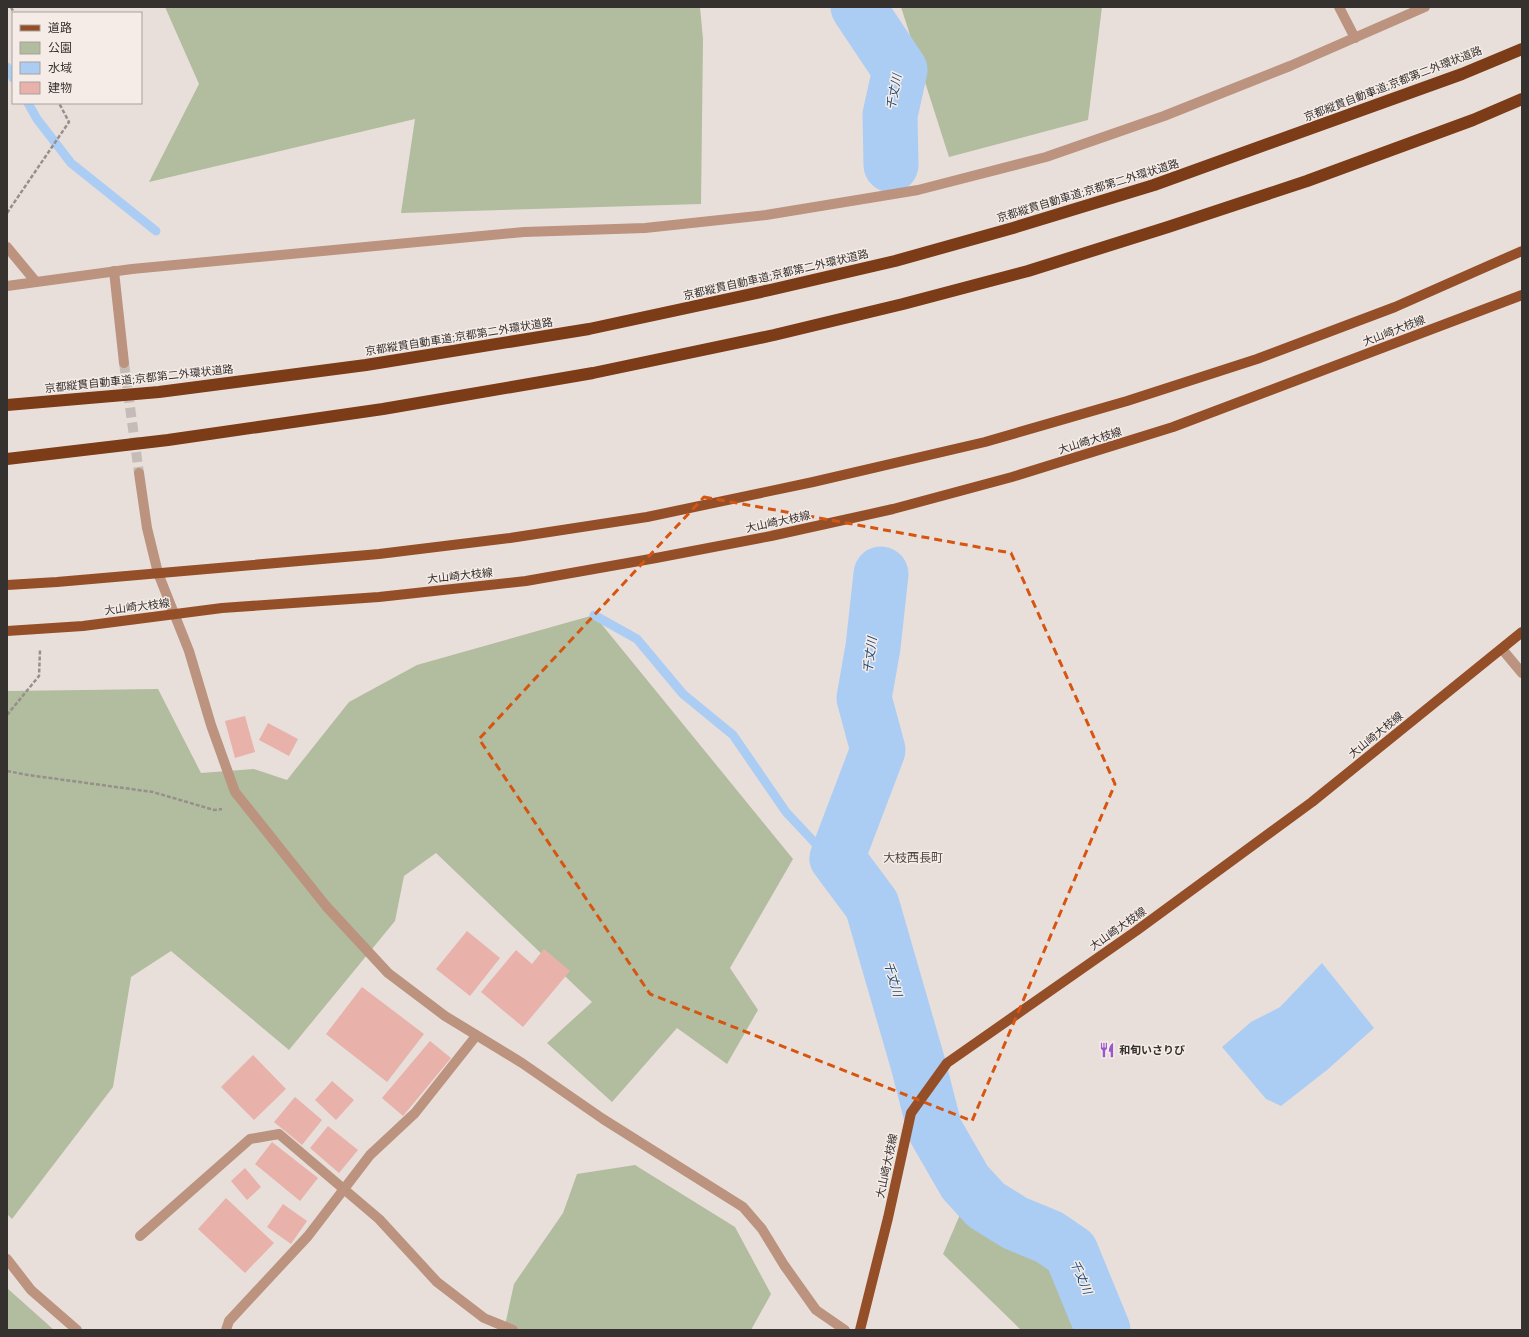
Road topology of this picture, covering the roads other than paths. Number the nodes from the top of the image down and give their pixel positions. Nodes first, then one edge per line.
1 (1339, 7) edge
2 (1425, 7) edge
3 (1355, 38) junction
4 (1522, 49) edge
5 (1522, 99) edge
6 (7, 247) edge
7 (1522, 251) edge
8 (114, 271) junction
9 (36, 282) junction
10 (7, 286) edge
11 (1522, 295) edge
12 (124, 363) tunnel mouth
13 (7, 404) edge
14 (7, 458) edge
15 (139, 473) tunnel mouth
16 (158, 573) junction
17 (7, 585) edge
18 (174, 614) junction
19 (7, 631) edge
20 (1522, 632) edge
21 (1502, 649) junction
22 (1522, 673) edge
23 (476, 1036) junction
24 (343, 1189) junction
25 (140, 1236) dead end
26 (7, 1259) edge
27 (77, 1330) edge
28 (226, 1330) edge
29 (513, 1330) edge
30 (845, 1330) edge
31 (860, 1330) edge

1 - 3 street
2 - 3 street
3 - 8 street
4 - 13 highway, 京都縦貫自動車道;京都第二外環状道路
5 - 14 highway
6 - 9 street
7 - 16 main road, 大山崎大枝線
8 - 9 street
8 - 12 street
9 - 10 street
11 - 18 main road, 大山崎大枝線
15 - 16 street
16 - 17 main road, 大山崎大枝線
16 - 18 street
18 - 19 main road, 大山崎大枝線
18 - 23 street
20 - 21 main road, 大山崎大枝線
21 - 22 street
21 - 31 main road, 大山崎大枝線
23 - 24 street
23 - 30 street
24 - 25 street
24 - 28 street
24 - 29 street
26 - 27 street

